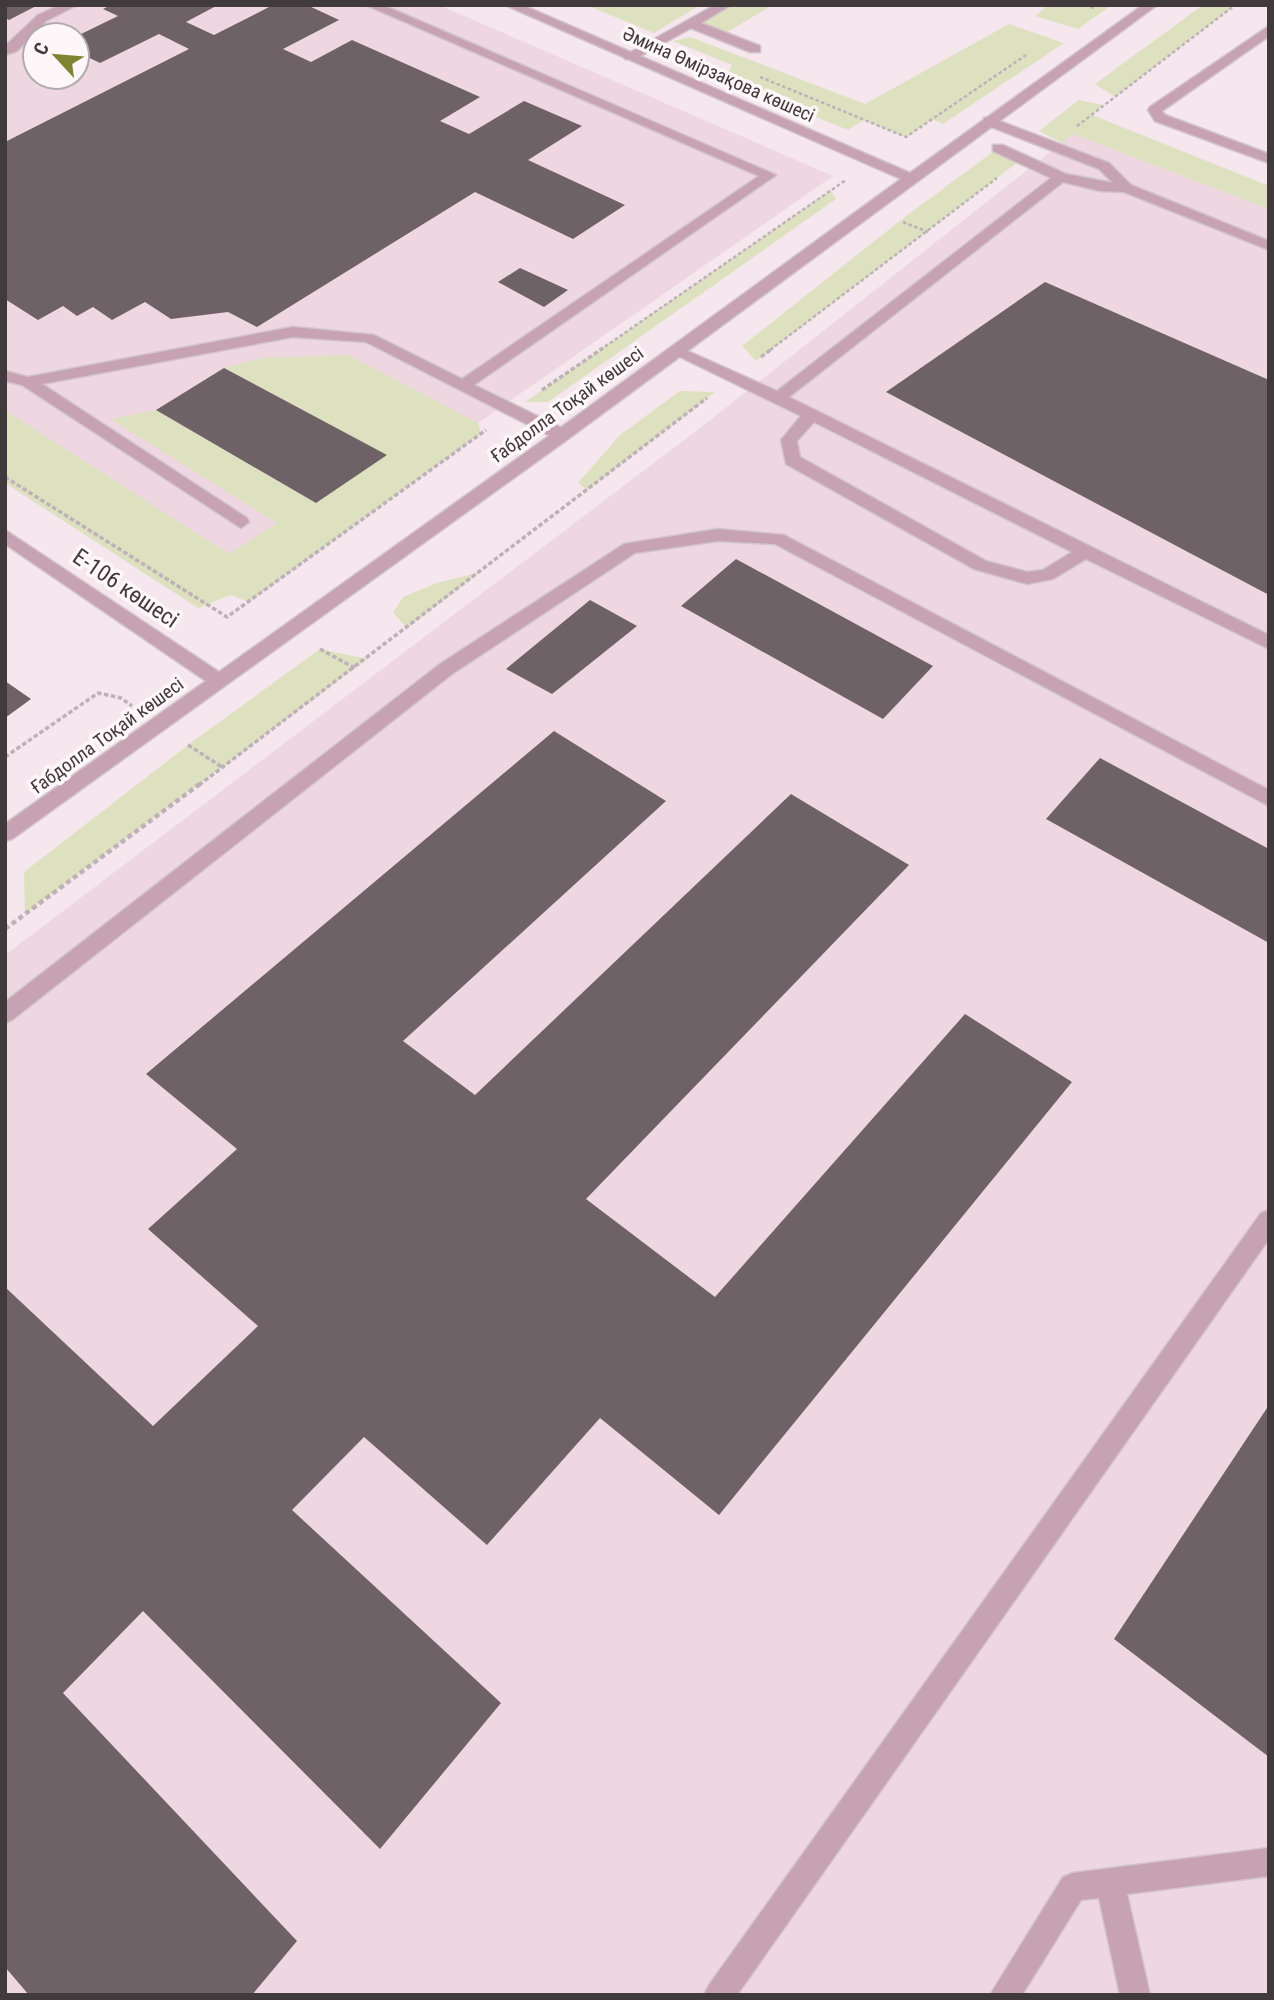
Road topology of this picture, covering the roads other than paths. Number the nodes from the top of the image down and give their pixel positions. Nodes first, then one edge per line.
1 (71, 5) edge
2 (372, 5) edge
3 (511, 5) edge
4 (725, 5) edge
5 (1152, 5) edge
6 (692, 24) junction
7 (1269, 30) edge
8 (755, 49) dead end
9 (5, 51) edge
10 (630, 56) junction
11 (989, 121) junction
12 (998, 148) dead end
13 (1269, 159) edge
14 (1061, 177) junction
15 (911, 178) junction
16 (1126, 188) junction
17 (1269, 246) edge
18 (676, 351) junction
19 (5, 376) edge
20 (28, 382) junction
21 (463, 385) junction
22 (778, 398) junction
23 (811, 415) junction
24 (562, 435) junction
25 (241, 522) dead end
26 (5, 536) edge
27 (1085, 551) junction
28 (1269, 643) edge
29 (219, 681) junction
30 (1269, 799) edge
31 (5, 834) edge
32 (5, 1014) edge
33 (1269, 1220) edge
34 (1269, 1862) edge
35 (1110, 1882) junction
36 (719, 1995) edge
37 (1005, 1995) edge
38 (1135, 1995) edge

1 - 9 street
2 - 21 street
3 - 10 street, Әмина Өмірзақова көшесі
4 - 6 street
5 - 11 street, Ғабдолла Тоқай көшесі
6 - 8 street
6 - 10 street
7 - 13 street
10 - 15 street, Әмина Өмірзақова көшесі
11 - 15 street, Ғабдолла Тоқай көшесі
11 - 16 street
12 - 14 street
14 - 16 street
14 - 22 street
15 - 18 street, Ғабдолла Тоқай көшесі
16 - 17 street
18 - 22 street
18 - 24 street, Ғабдолла Тоқай көшесі
19 - 20 street
20 - 21 street
20 - 25 street
21 - 24 street
22 - 23 street
23 - 27 street
23 - 27 street
24 - 29 street, Ғабдолла Тоқай көшесі
26 - 29 street, Е-106 көшесі
27 - 28 street
29 - 31 street, Ғабдолла Тоқай көшесі
30 - 32 street
33 - 36 street
34 - 35 street
35 - 37 street
35 - 38 street

